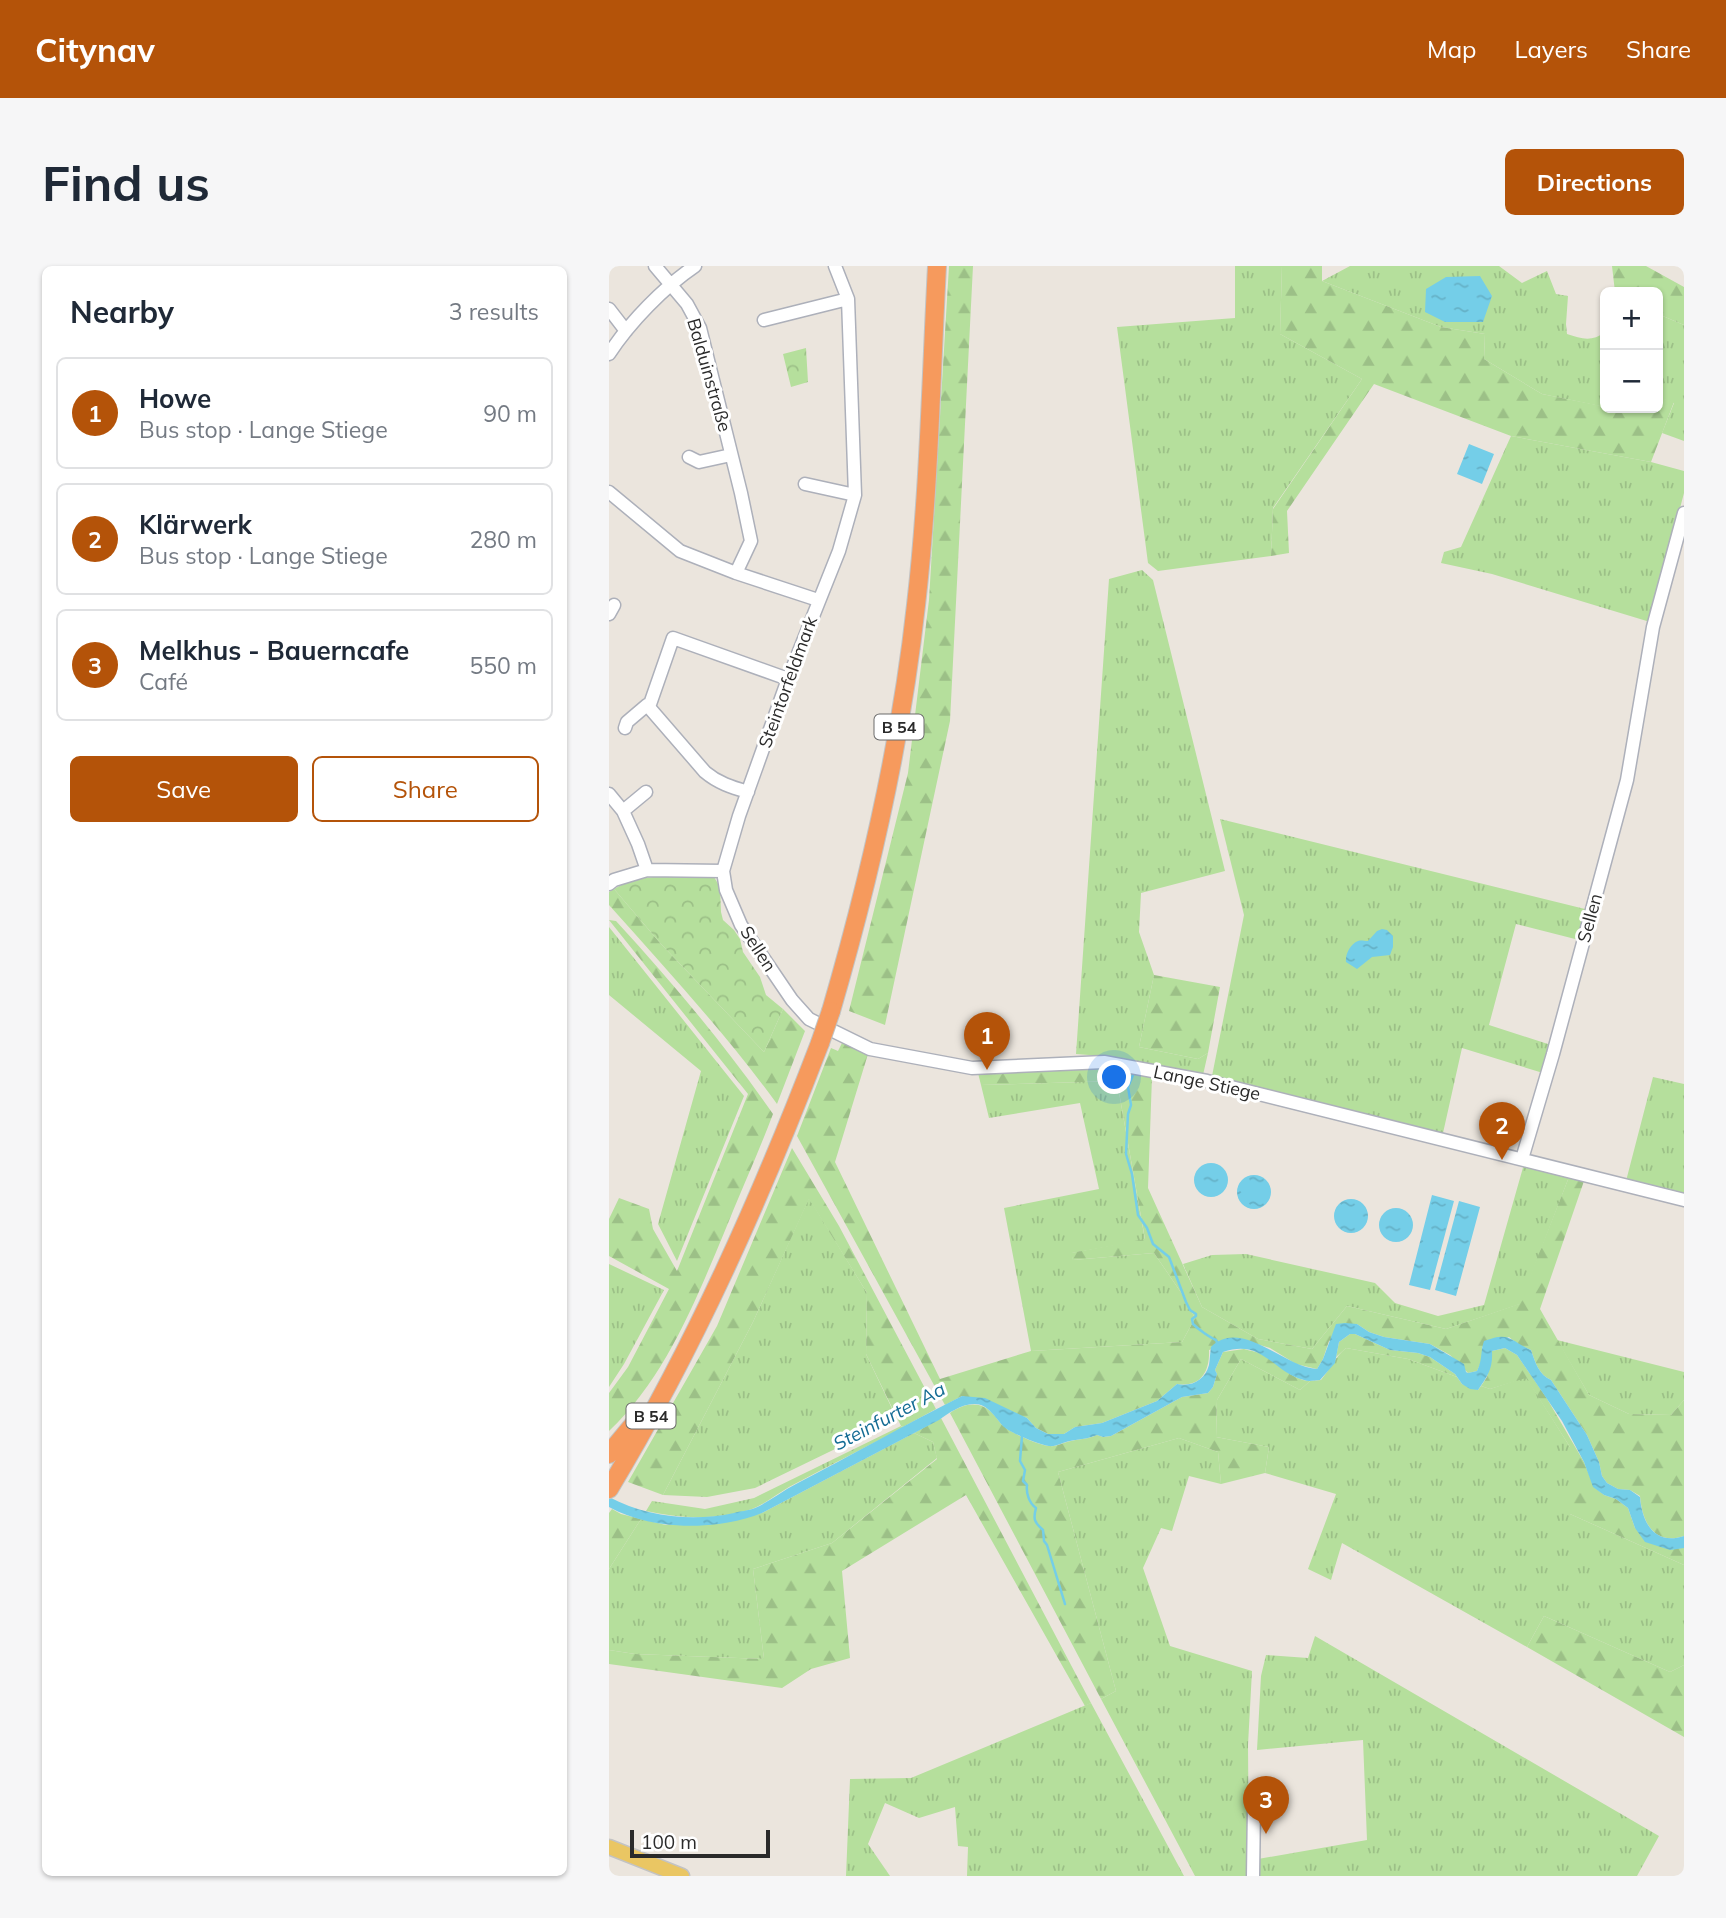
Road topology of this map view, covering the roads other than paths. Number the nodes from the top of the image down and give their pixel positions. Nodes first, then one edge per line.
1 (655, 266) edge
2 (695, 266) edge
3 (835, 266) edge
4 (937, 267) edge
5 (671, 285) junction
6 (848, 299) junction
7 (609, 309) edge
8 (764, 320) dead end
9 (627, 331) junction
10 (609, 354) edge
11 (731, 455) junction
12 (689, 457) dead end
13 (805, 484) dead end
14 (855, 495) junction
15 (610, 496) edge
16 (1684, 513) edge
17 (736, 573) junction
18 (818, 600) junction
19 (788, 679) junction
20 (649, 707) junction
21 (625, 728) dead end
22 (646, 792) dead end
23 (748, 792) junction
24 (609, 794) edge
25 (623, 811) junction
26 (647, 870) junction
27 (723, 871) junction
28 (609, 884) edge
29 (809, 1019) joint
30 (1523, 1159) junction
31 (1684, 1200) edge
32 (682, 1360) junction
33 (609, 1454) edge
34 (609, 1489) edge
35 (1254, 1806) dead end
36 (609, 1847) edge
37 (682, 1876) edge
38 (1253, 1876) edge

1 - 5 street, Balduinstraße
2 - 5 street
3 - 6 street, Steintorfeldmark
4 - 32 highway, B 54, bridge
5 - 9 street
5 - 11 street, Balduinstraße
6 - 8 street
6 - 14 street, Steintorfeldmark
7 - 9 street
9 - 10 street
11 - 12 street, Balduinstraße
11 - 17 street, Balduinstraße
13 - 14 street
14 - 18 street, Steintorfeldmark
15 - 17 street
16 - 30 street, Sellen
17 - 18 street
18 - 19 street, Steintorfeldmark
19 - 20 street
19 - 23 street, Steintorfeldmark
20 - 21 street
20 - 23 street
22 - 25 street
23 - 27 street, Steintorfeldmark
24 - 25 street
25 - 26 street
26 - 27 street
26 - 28 street
27 - 29 street, Sellen
29 - 30 street, Lange Stiege
30 - 31 street
32 - 33 highway
32 - 34 highway, B 54
35 - 38 street
36 - 37 main road

